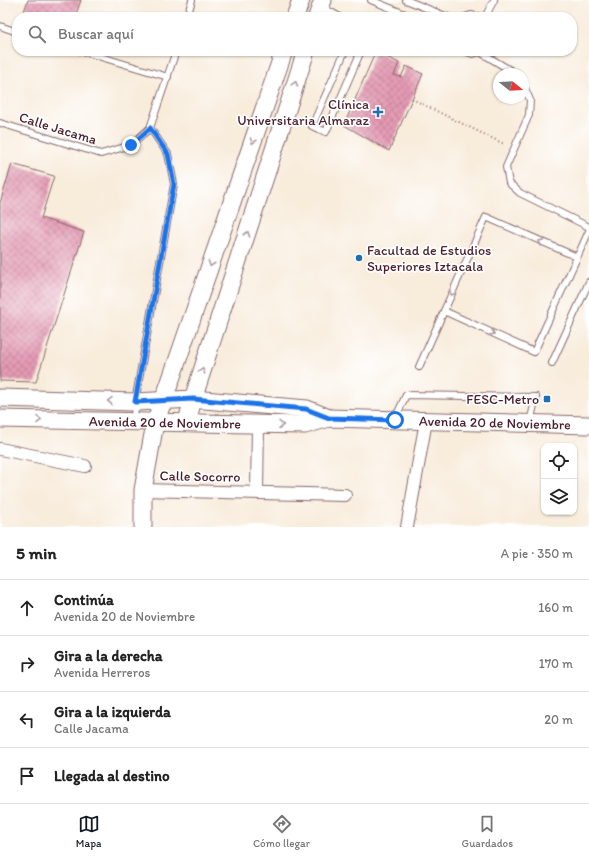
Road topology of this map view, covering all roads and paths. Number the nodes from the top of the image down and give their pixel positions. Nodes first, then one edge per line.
1 (192, 0) edge
2 (301, 0) edge
3 (371, 0) edge
4 (406, 0) edge
5 (494, 0) edge
6 (188, 12) edge
7 (297, 12) edge
8 (400, 12) edge
9 (436, 12) edge
10 (488, 12) edge
11 (0, 26) edge
12 (12, 30) edge
13 (98, 56) edge
14 (174, 56) edge
15 (282, 56) edge
16 (304, 56) edge
17 (343, 56) edge
18 (357, 56) edge
19 (487, 56) edge
20 (507, 68) edge
21 (168, 77) junction
22 (529, 98) edge
23 (412, 99) dead end
24 (0, 123) edge
25 (150, 128) junction
26 (504, 144) dead end
27 (589, 227) edge
28 (589, 231) edge
29 (577, 257) junction
30 (589, 282) edge
31 (444, 311) junction
32 (552, 363) dead end
33 (419, 367) dead end
34 (0, 398) edge
35 (193, 399) junction
36 (162, 401) junction
37 (135, 402) junction
38 (329, 418) junction
39 (0, 419) edge
40 (395, 420) junction
41 (426, 421) junction
42 (134, 422) junction
43 (187, 422) junction
44 (155, 423) junction
45 (530, 423) junction
46 (258, 424) junction
47 (589, 425) edge
48 (0, 449) edge
49 (85, 466) dead end
50 (143, 490) junction
51 (257, 492) junction
52 (345, 495) dead end
53 (143, 527) edge
54 (407, 527) edge

1 - 6 lane
2 - 7 main road
3 - 8 lane
4 - 9 lane
5 - 10 lane
11 - 12 lane
13 - 21 lane
14 - 21 lane
15 -> 36 main road
35 -> 16 main road
17 - 18 lane
19 - 20 lane
21 - 25 lane
22 - 27 lane
23 - 26 path
24 - 25 lane, Calle Jacama
25 - 37 lane
28 - 29 lane
29 -> 31 lane
31 -> 29 lane
30 - 32 lane
31 - 33 lane
37 -> 34 main road, Avenida 20 de Noviembre
35 - 36 main road, Avenida 20 de Noviembre
35 - 38 main road, Avenida 20 de Noviembre
35 - 43 main road
36 - 37 main road, Avenida 20 de Noviembre
36 - 44 main road
37 - 42 lane
38 - 40 main road, Avenida 20 de Noviembre
46 -> 38 main road, Avenida 20 de Noviembre
39 -> 42 main road, Avenida 20 de Noviembre
40 - 41 main road, Avenida 20 de Noviembre
40 - 45 lane
41 - 45 main road, Avenida 20 de Noviembre
41 - 54 street
42 - 44 main road, Avenida 20 de Noviembre
43 - 44 main road, Avenida 20 de Noviembre
43 - 46 main road, Avenida 20 de Noviembre
44 - 50 main road
45 - 47 main road, Avenida 20 de Noviembre
46 - 51 street
48 - 49 street
50 - 51 street, Calle Socorro
50 - 53 main road
51 - 52 street, Calle Socorro

